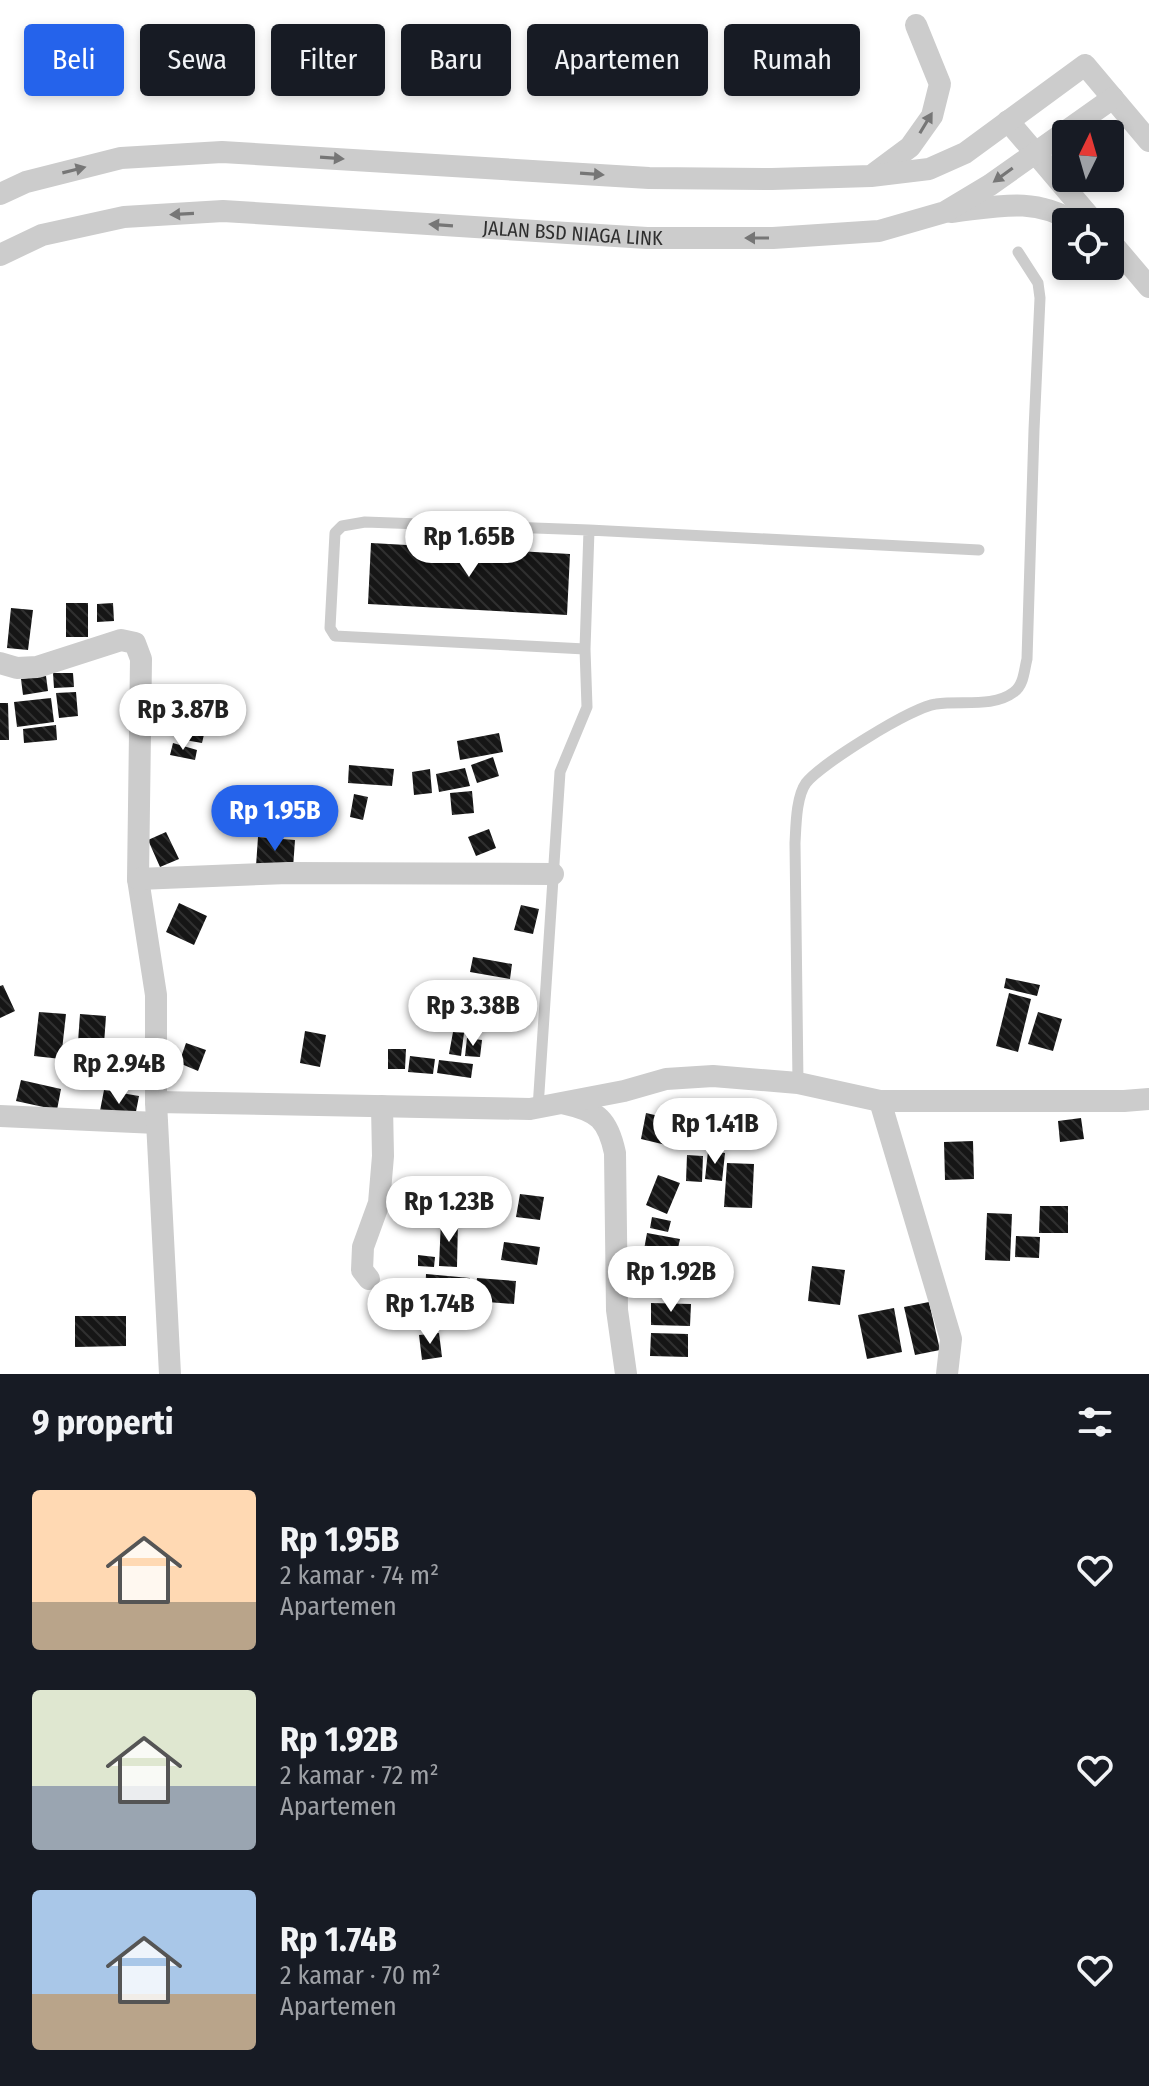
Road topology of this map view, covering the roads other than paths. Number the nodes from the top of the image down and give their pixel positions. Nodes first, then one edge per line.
1 (916, 25) dead end
2 (1113, 98) junction
3 (1008, 121) junction
4 (1149, 141) edge
5 (1035, 153) junction
6 (871, 176) junction
7 (0, 194) edge
8 (1082, 208) edge
9 (945, 212) junction
10 (1052, 212) edge
11 (1018, 252) dead end
12 (0, 255) edge
13 (1124, 259) edge
14 (1149, 287) edge
15 (589, 530) junction
16 (979, 550) dead end
17 (585, 649) junction
18 (0, 663) edge
19 (553, 874) junction
20 (138, 879) junction
21 (798, 1083) junction
22 (1149, 1099) edge
23 (880, 1101) junction
24 (564, 1104) junction
25 (382, 1106) junction
26 (538, 1109) junction
27 (157, 1113) junction
28 (0, 1116) edge
29 (369, 1279) dead end
30 (170, 1374) edge
31 (626, 1374) edge
32 (947, 1374) edge

6 -> 1 street
2 - 3 street
2 - 4 street
2 - 5 street, JALAN BSD NIAGA LINK
3 - 5 street
3 - 6 street
5 - 8 street
5 -> 9 street, JALAN BSD NIAGA LINK
7 -> 6 street
9 - 10 street
9 -> 12 street, JALAN BSD NIAGA LINK
11 - 21 lane
13 - 14 street
15 - 16 lane
15 - 17 lane
15 - 17 lane
17 - 19 lane
18 - 20 street
19 - 20 street
19 - 26 lane
20 - 27 street
21 - 23 street
21 - 24 street
22 - 23 street
23 - 32 street
24 - 26 street
24 - 31 street
25 - 26 street
25 - 27 street
25 - 29 street
27 - 28 street
27 - 30 street

